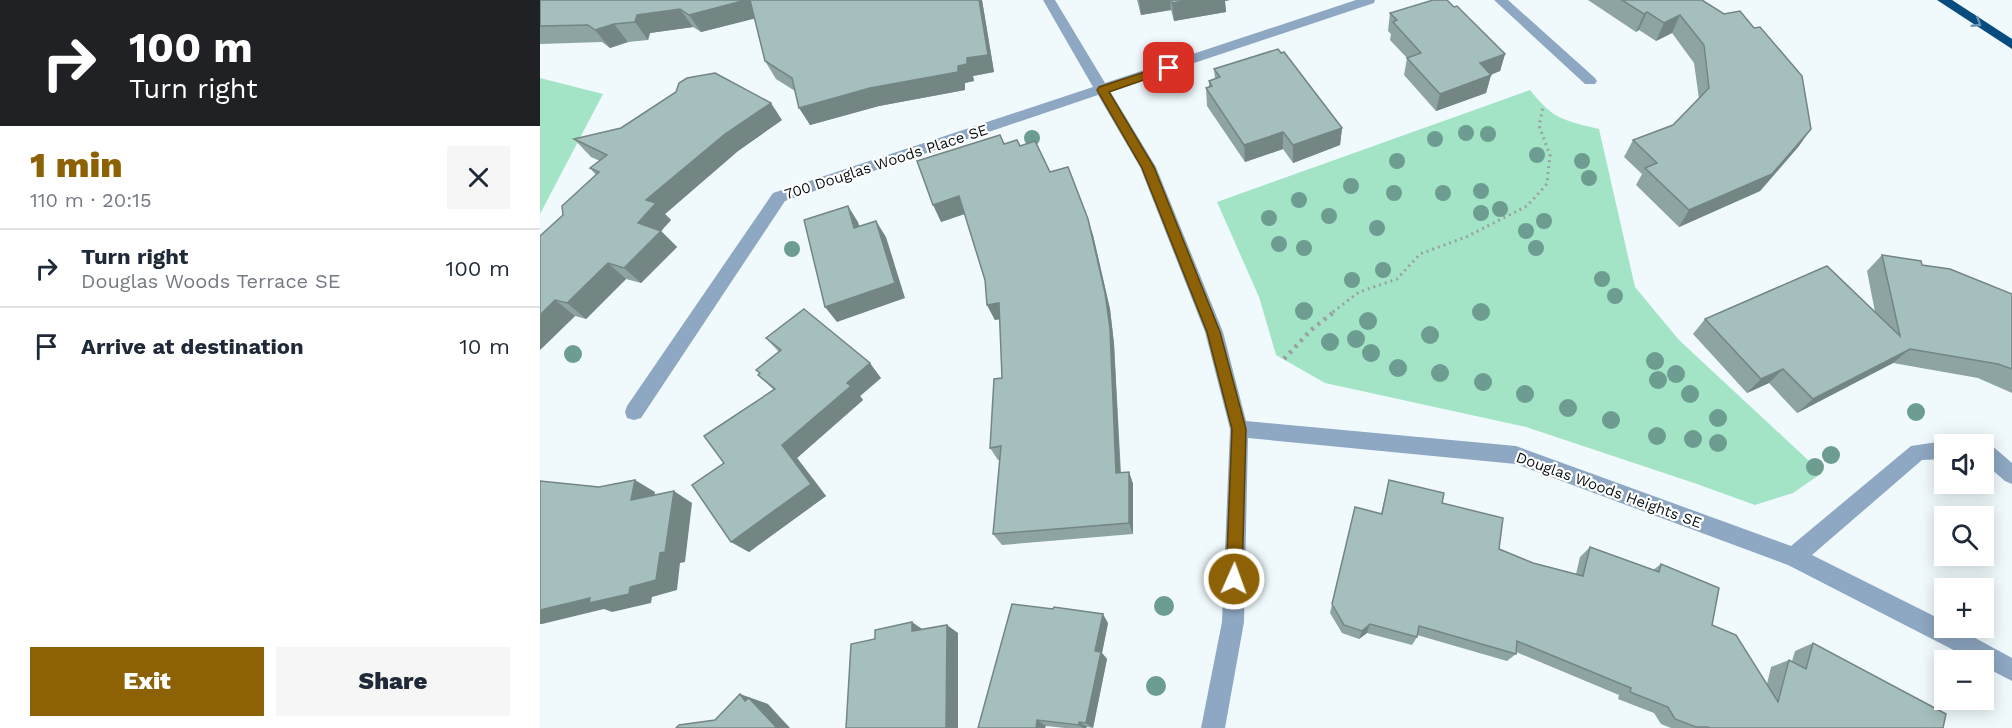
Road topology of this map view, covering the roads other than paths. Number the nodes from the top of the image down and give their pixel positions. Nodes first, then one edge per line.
1 (1049, 0) edge
2 (1369, 0) edge
3 (1500, 0) edge
4 (1943, 0) edge
5 (2012, 45) edge
6 (1590, 81) dead end
7 (1102, 90) junction
8 (634, 412) dead end
9 (1239, 429) junction
10 (1934, 451) edge
11 (1994, 459) edge
12 (2012, 475) edge
13 (1794, 557) junction
14 (2012, 670) edge
15 (1213, 728) edge

1 - 7 street
2 - 7 street, 700 Douglas Woods Place SE
3 - 6 street
4 -> 5 highway
7 - 8 street, 700 Douglas Woods Place SE
7 - 9 street
9 - 13 street, Douglas Woods Heights SE
9 - 15 street
10 - 13 street
11 - 12 street
13 - 14 street, Douglas Woods Heights SE

